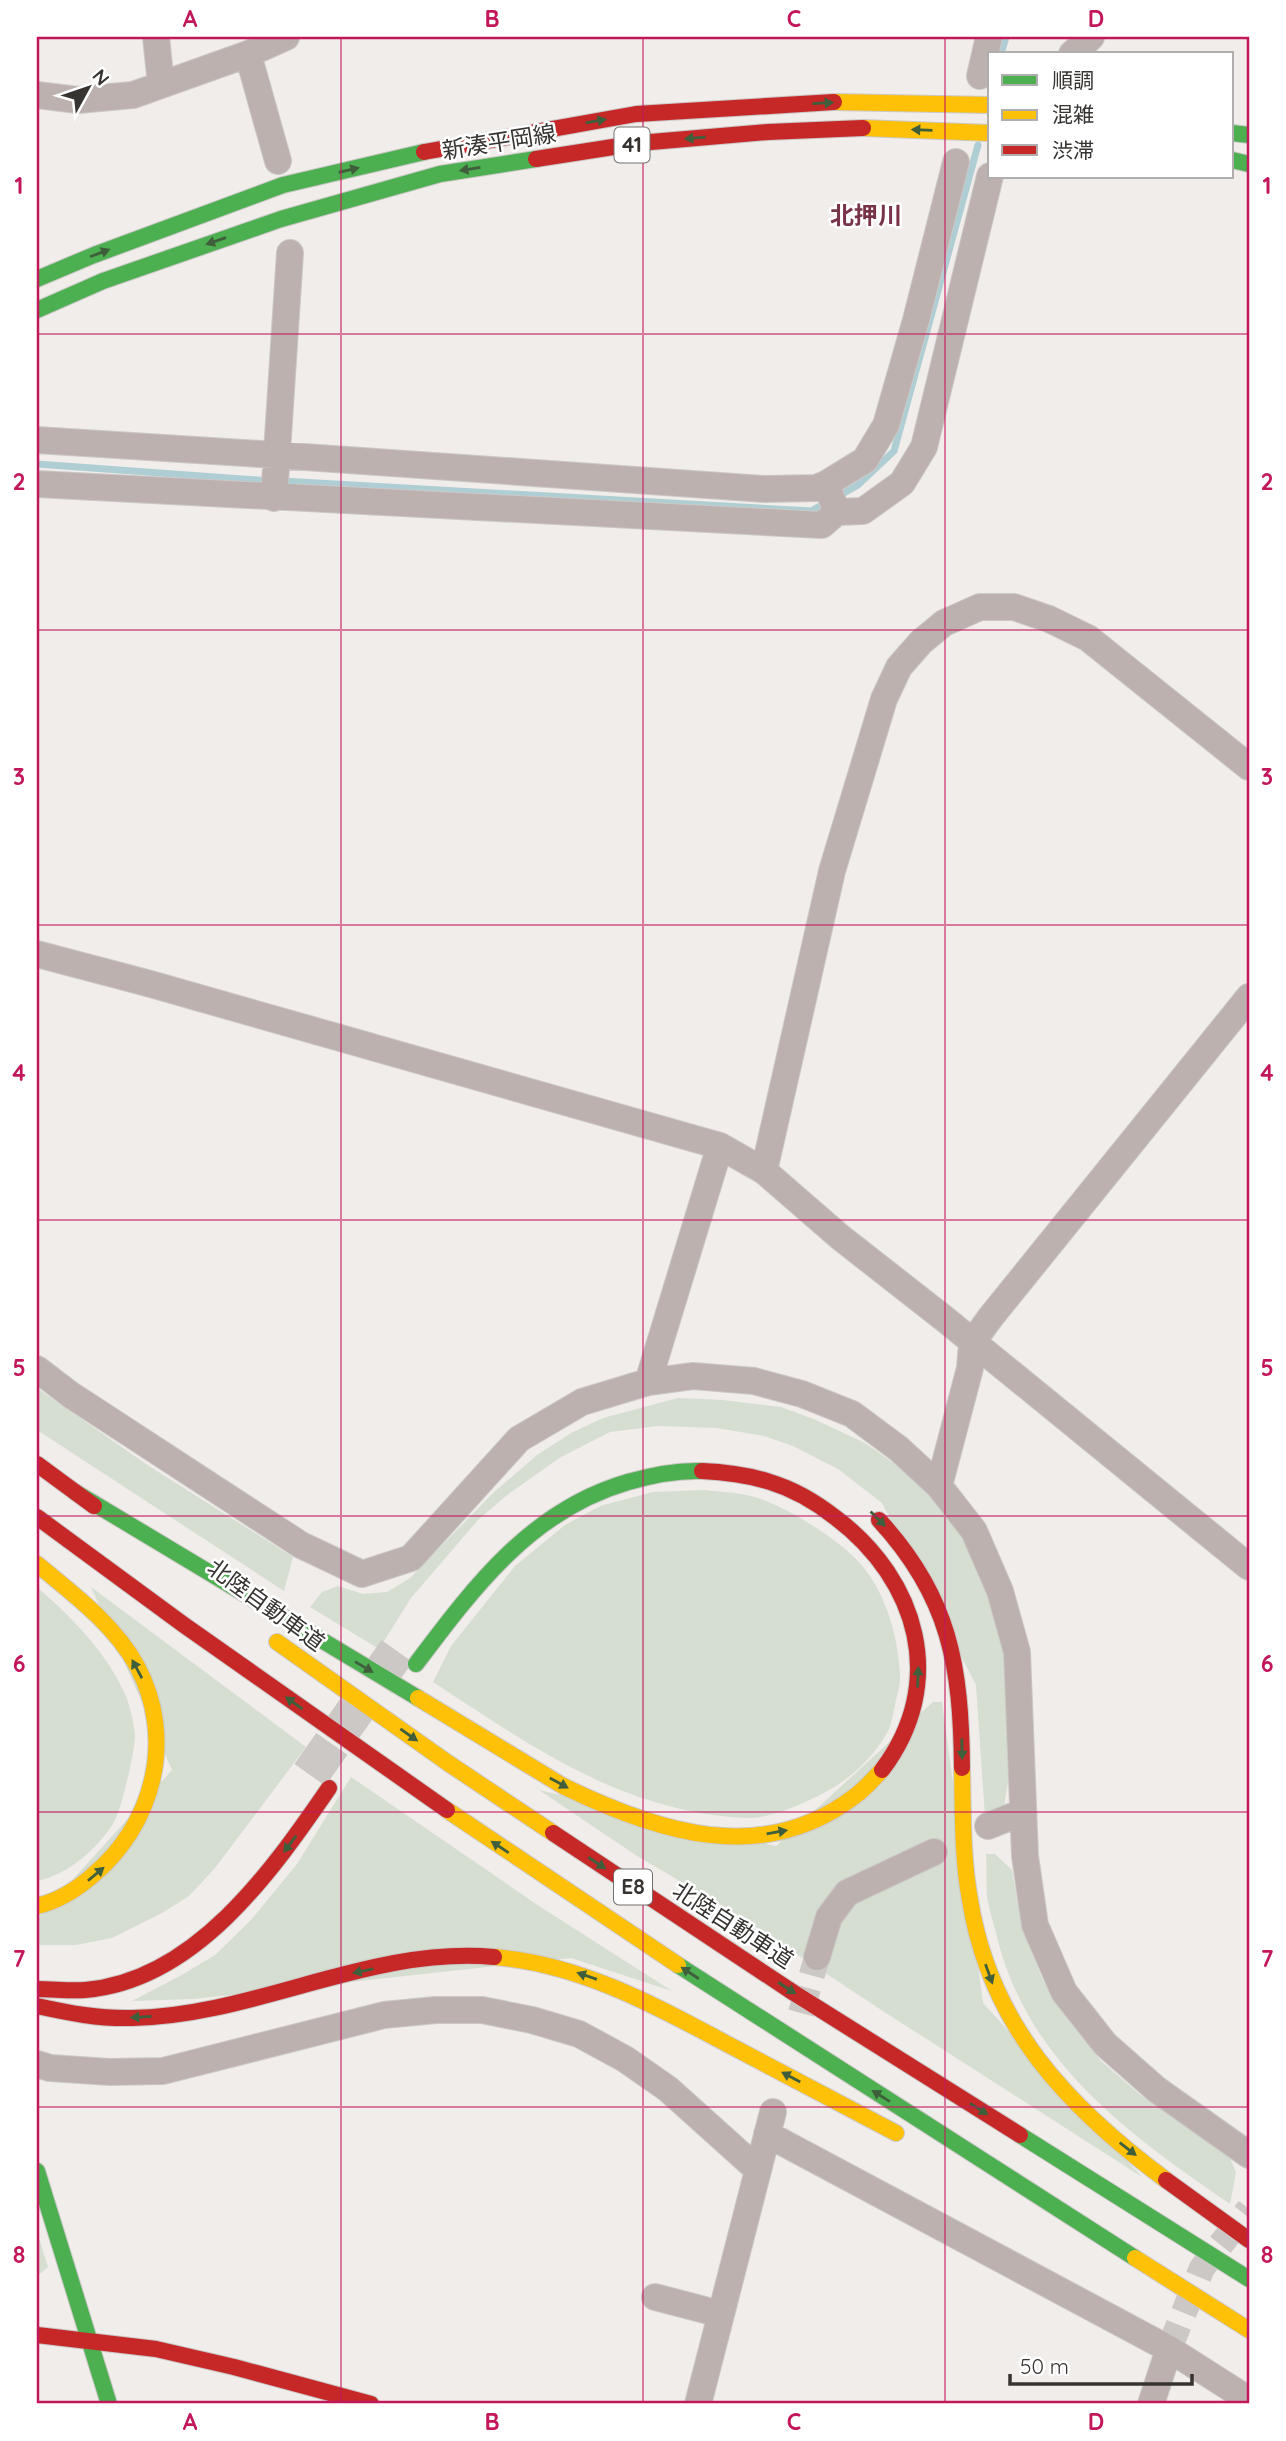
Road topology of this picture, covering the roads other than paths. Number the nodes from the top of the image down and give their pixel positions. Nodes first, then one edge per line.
1 (156, 37) edge
2 (286, 37) edge
3 (989, 37) edge
4 (1091, 37) edge
5 (1074, 52) edge
6 (248, 54) junction
7 (980, 76) dead end
8 (161, 85) junction
9 (37, 95) edge
10 (988, 105) edge
11 (988, 132) edge
12 (278, 161) dead end
13 (956, 162) dead end
14 (990, 178) edge
15 (290, 253) dead end
16 (37, 279) edge
17 (37, 310) edge
18 (37, 440) edge
19 (276, 454) junction
20 (37, 484) edge
21 (826, 484) junction
22 (274, 498) junction
23 (837, 512) junction
24 (1249, 767) edge
25 (37, 954) edge
26 (1249, 997) edge
27 (720, 1146) junction
28 (764, 1171) junction
29 (972, 1343) junction
30 (37, 1369) edge
31 (648, 1382) junction
32 (37, 1464) edge
33 (939, 1486) junction
34 (75, 1492) junction
35 (870, 1511) dead end
36 (37, 1517) edge
37 (37, 1564) edge
38 (1249, 1567) edge
39 (208, 1591) dead end
40 (263, 1632) dead end
41 (416, 1664) dead end
42 (329, 1788) dead end
43 (1023, 1812) junction
44 (988, 1826) dead end
45 (934, 1852) dead end
46 (37, 1906) edge
47 (817, 1957) tunnel mouth
48 (37, 1989) edge
49 (37, 2006) edge
50 (37, 2064) edge
51 (911, 2141) dead end
52 (1249, 2155) edge
53 (757, 2169) junction
54 (37, 2171) edge
55 (994, 2186) dead end
56 (1249, 2240) edge
57 (1249, 2279) edge
58 (1196, 2296) junction
59 (655, 2297) dead end
60 (720, 2314) junction
61 (1249, 2330) edge
62 (37, 2335) edge
63 (89, 2340) junction
64 (1169, 2349) junction
65 (1249, 2400) edge
66 (109, 2404) edge
67 (371, 2404) edge
68 (698, 2404) edge
69 (1151, 2404) edge

1 - 8 street
2 - 6 street
3 - 7 street
4 - 5 street
6 - 8 street
6 - 12 street
8 - 9 street
16 -> 10 main road, 新湊平岡線 / 41
11 -> 17 main road, 新湊平岡線 / 41
13 - 21 street
14 - 23 street
15 - 19 street
18 - 19 street
19 - 21 street
19 - 22 street
20 - 22 street
21 - 23 street
22 - 23 street
24 - 28 street
25 - 27 street
26 - 29 street
27 - 28 street
27 - 31 street
28 - 29 street
29 - 33 street
29 - 38 street
30 - 31 street
31 - 33 street
32 - 34 main road, 北陸自動車道
33 - 43 street
34 - 39 main road, 北陸自動車道
34 -> 41 main road
35 -> 56 main road
58 -> 36 main road, E8
46 -> 37 main road
40 -> 57 main road, 北陸自動車道 / E8
42 -> 48 main road
43 - 44 street
43 - 52 street
45 - 47 street
51 -> 49 main road
50 - 53 street
53 - 60 street
53 - 64 street
54 - 63 main road
55 - 58 main road
58 - 61 main road, E8
59 - 60 street
60 - 68 street
62 - 63 main road
63 - 66 main road
63 - 67 main road
64 - 65 street
64 - 69 street

